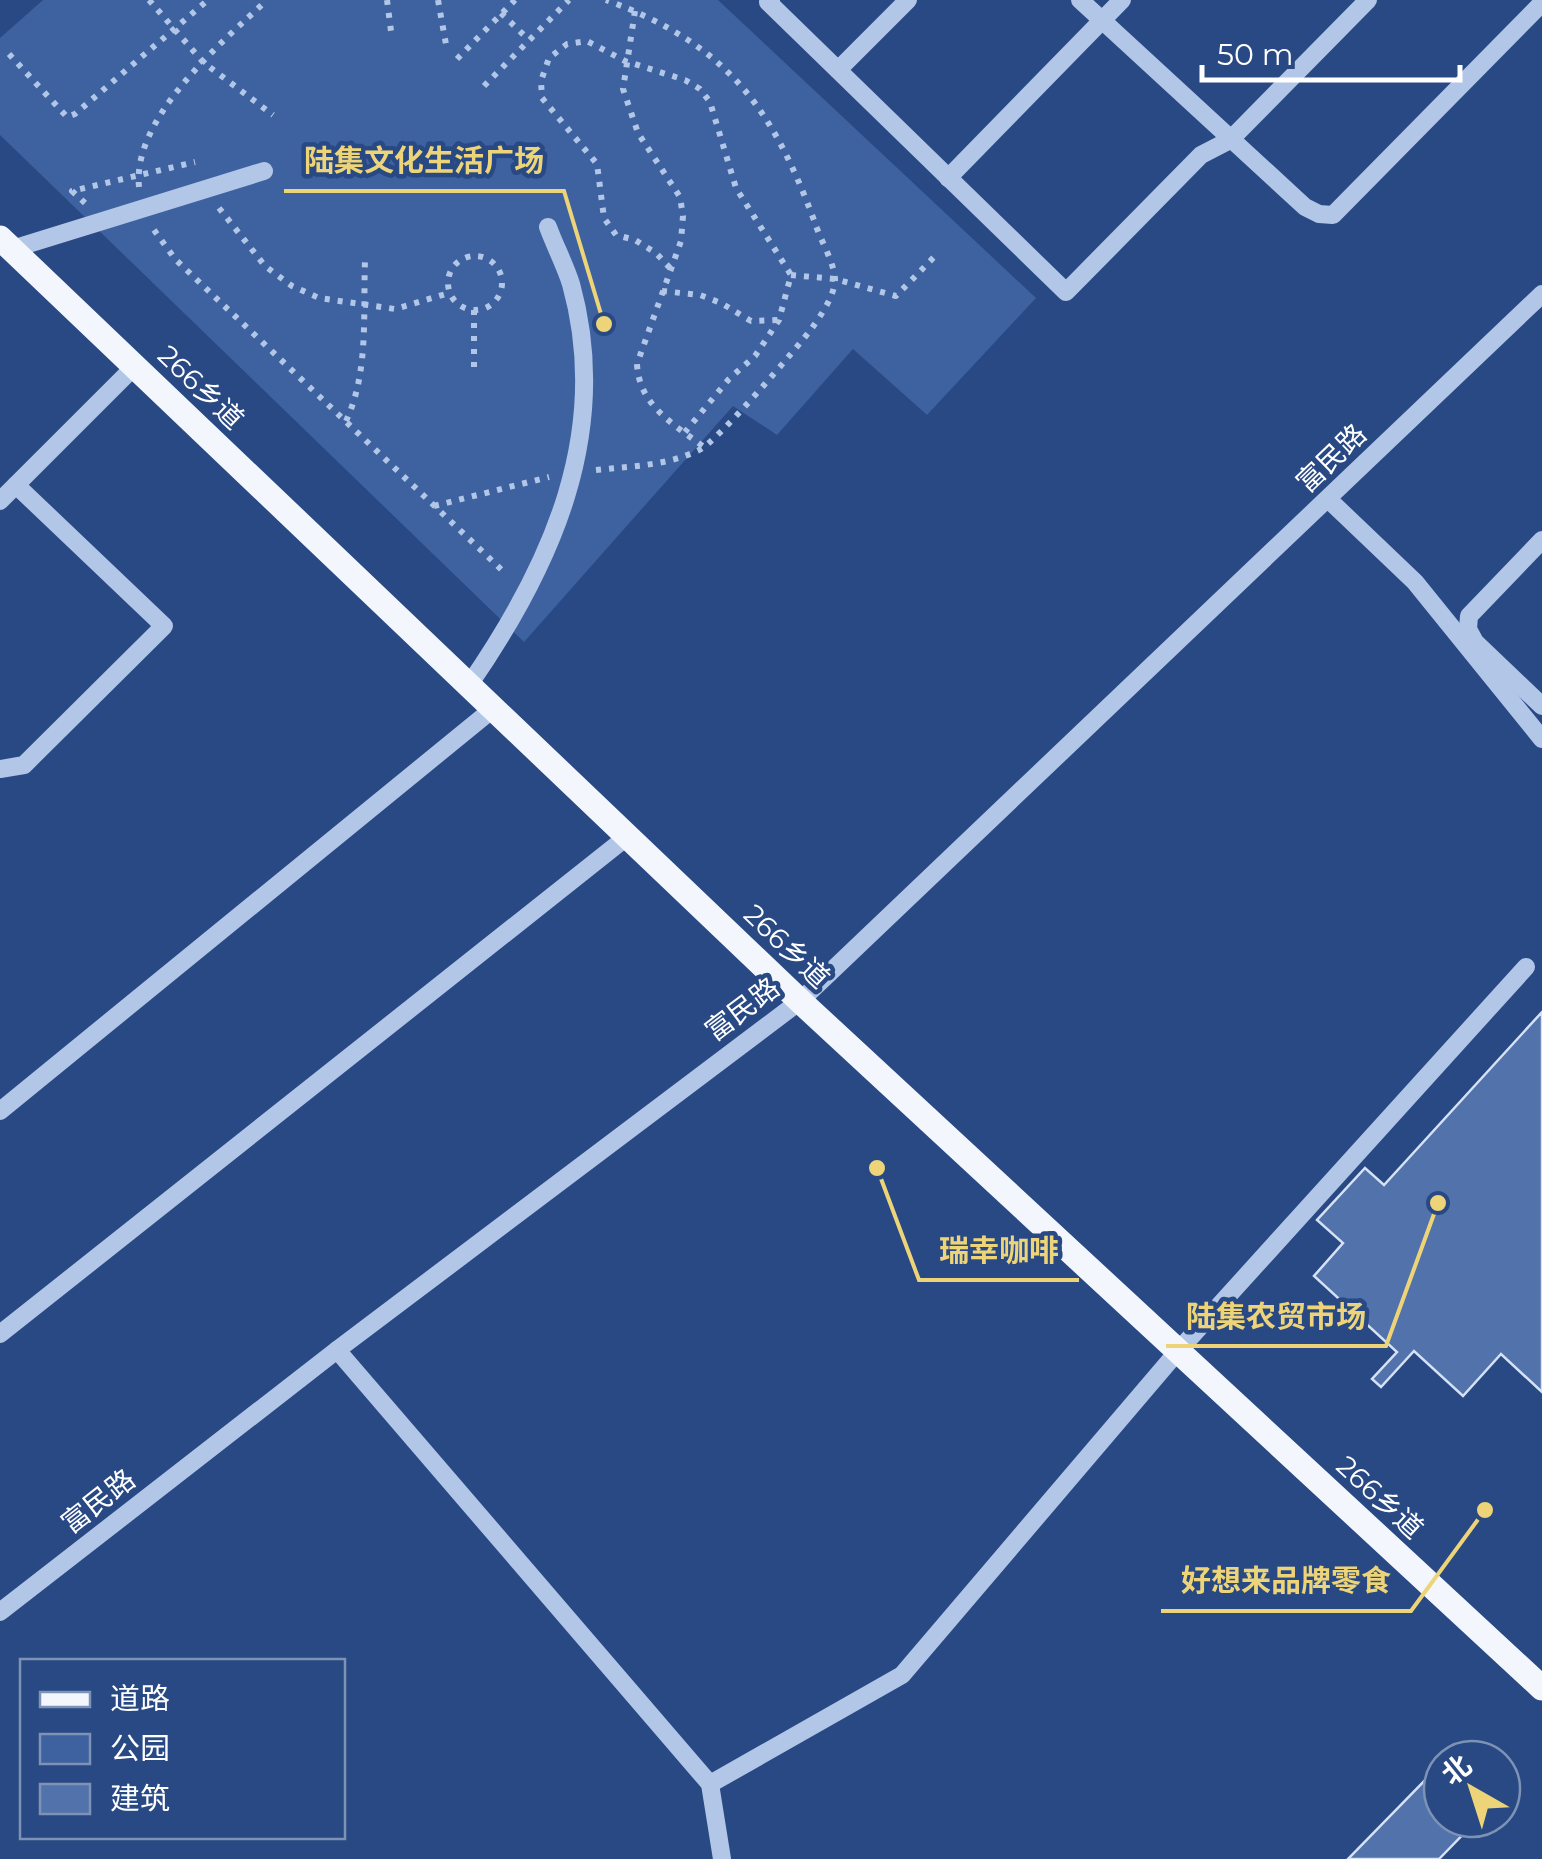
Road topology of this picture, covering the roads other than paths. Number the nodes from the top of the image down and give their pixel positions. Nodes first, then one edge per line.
1 (770, 0) edge
2 (908, 0) edge
3 (1080, 0) edge
4 (1122, 0) edge
5 (1368, 0) edge
6 (1542, 3) edge
7 (1102, 20) junction
8 (838, 70) junction
9 (1230, 140) junction
10 (264, 171) dead end
11 (948, 178) junction
12 (548, 227) dead end
13 (6, 243) edge
14 (1542, 294) edge
15 (135, 366) junction
16 (16, 485) junction
17 (1328, 499) junction
18 (0, 501) edge
19 (1542, 540) edge
20 (469, 685) junction
21 (1542, 706) edge
22 (494, 708) junction
23 (1542, 738) edge
24 (0, 769) edge
25 (628, 836) junction
26 (1526, 967) dead end
27 (800, 1001) junction
28 (0, 1112) edge
29 (0, 1334) edge
30 (336, 1350) junction
31 (1178, 1351) junction
32 (0, 1612) edge
33 (1542, 1688) edge
34 (710, 1784) junction
35 (722, 1859) edge

1 - 8 street
2 - 8 street
3 - 7 street
4 - 7 street
5 - 9 street
6 - 9 street
7 - 9 street
7 - 11 street
8 - 11 street
9 - 11 street
10 - 13 street
12 - 20 street
13 - 15 main road, 266乡道
14 - 17 street, 富民路
15 - 16 street
15 - 20 main road, 266乡道
16 - 18 street
16 - 24 street
17 - 23 street
17 - 27 street, 富民路
19 - 21 street
20 - 22 main road, 266乡道
22 - 25 main road, 266乡道
22 - 28 street
25 - 27 main road, 266乡道
25 - 29 street
26 - 31 street
27 - 30 street, 富民路
27 - 31 main road, 266乡道
30 - 32 street, 富民路
30 - 34 street
31 - 33 main road, 266乡道
31 - 34 street
34 - 35 street

